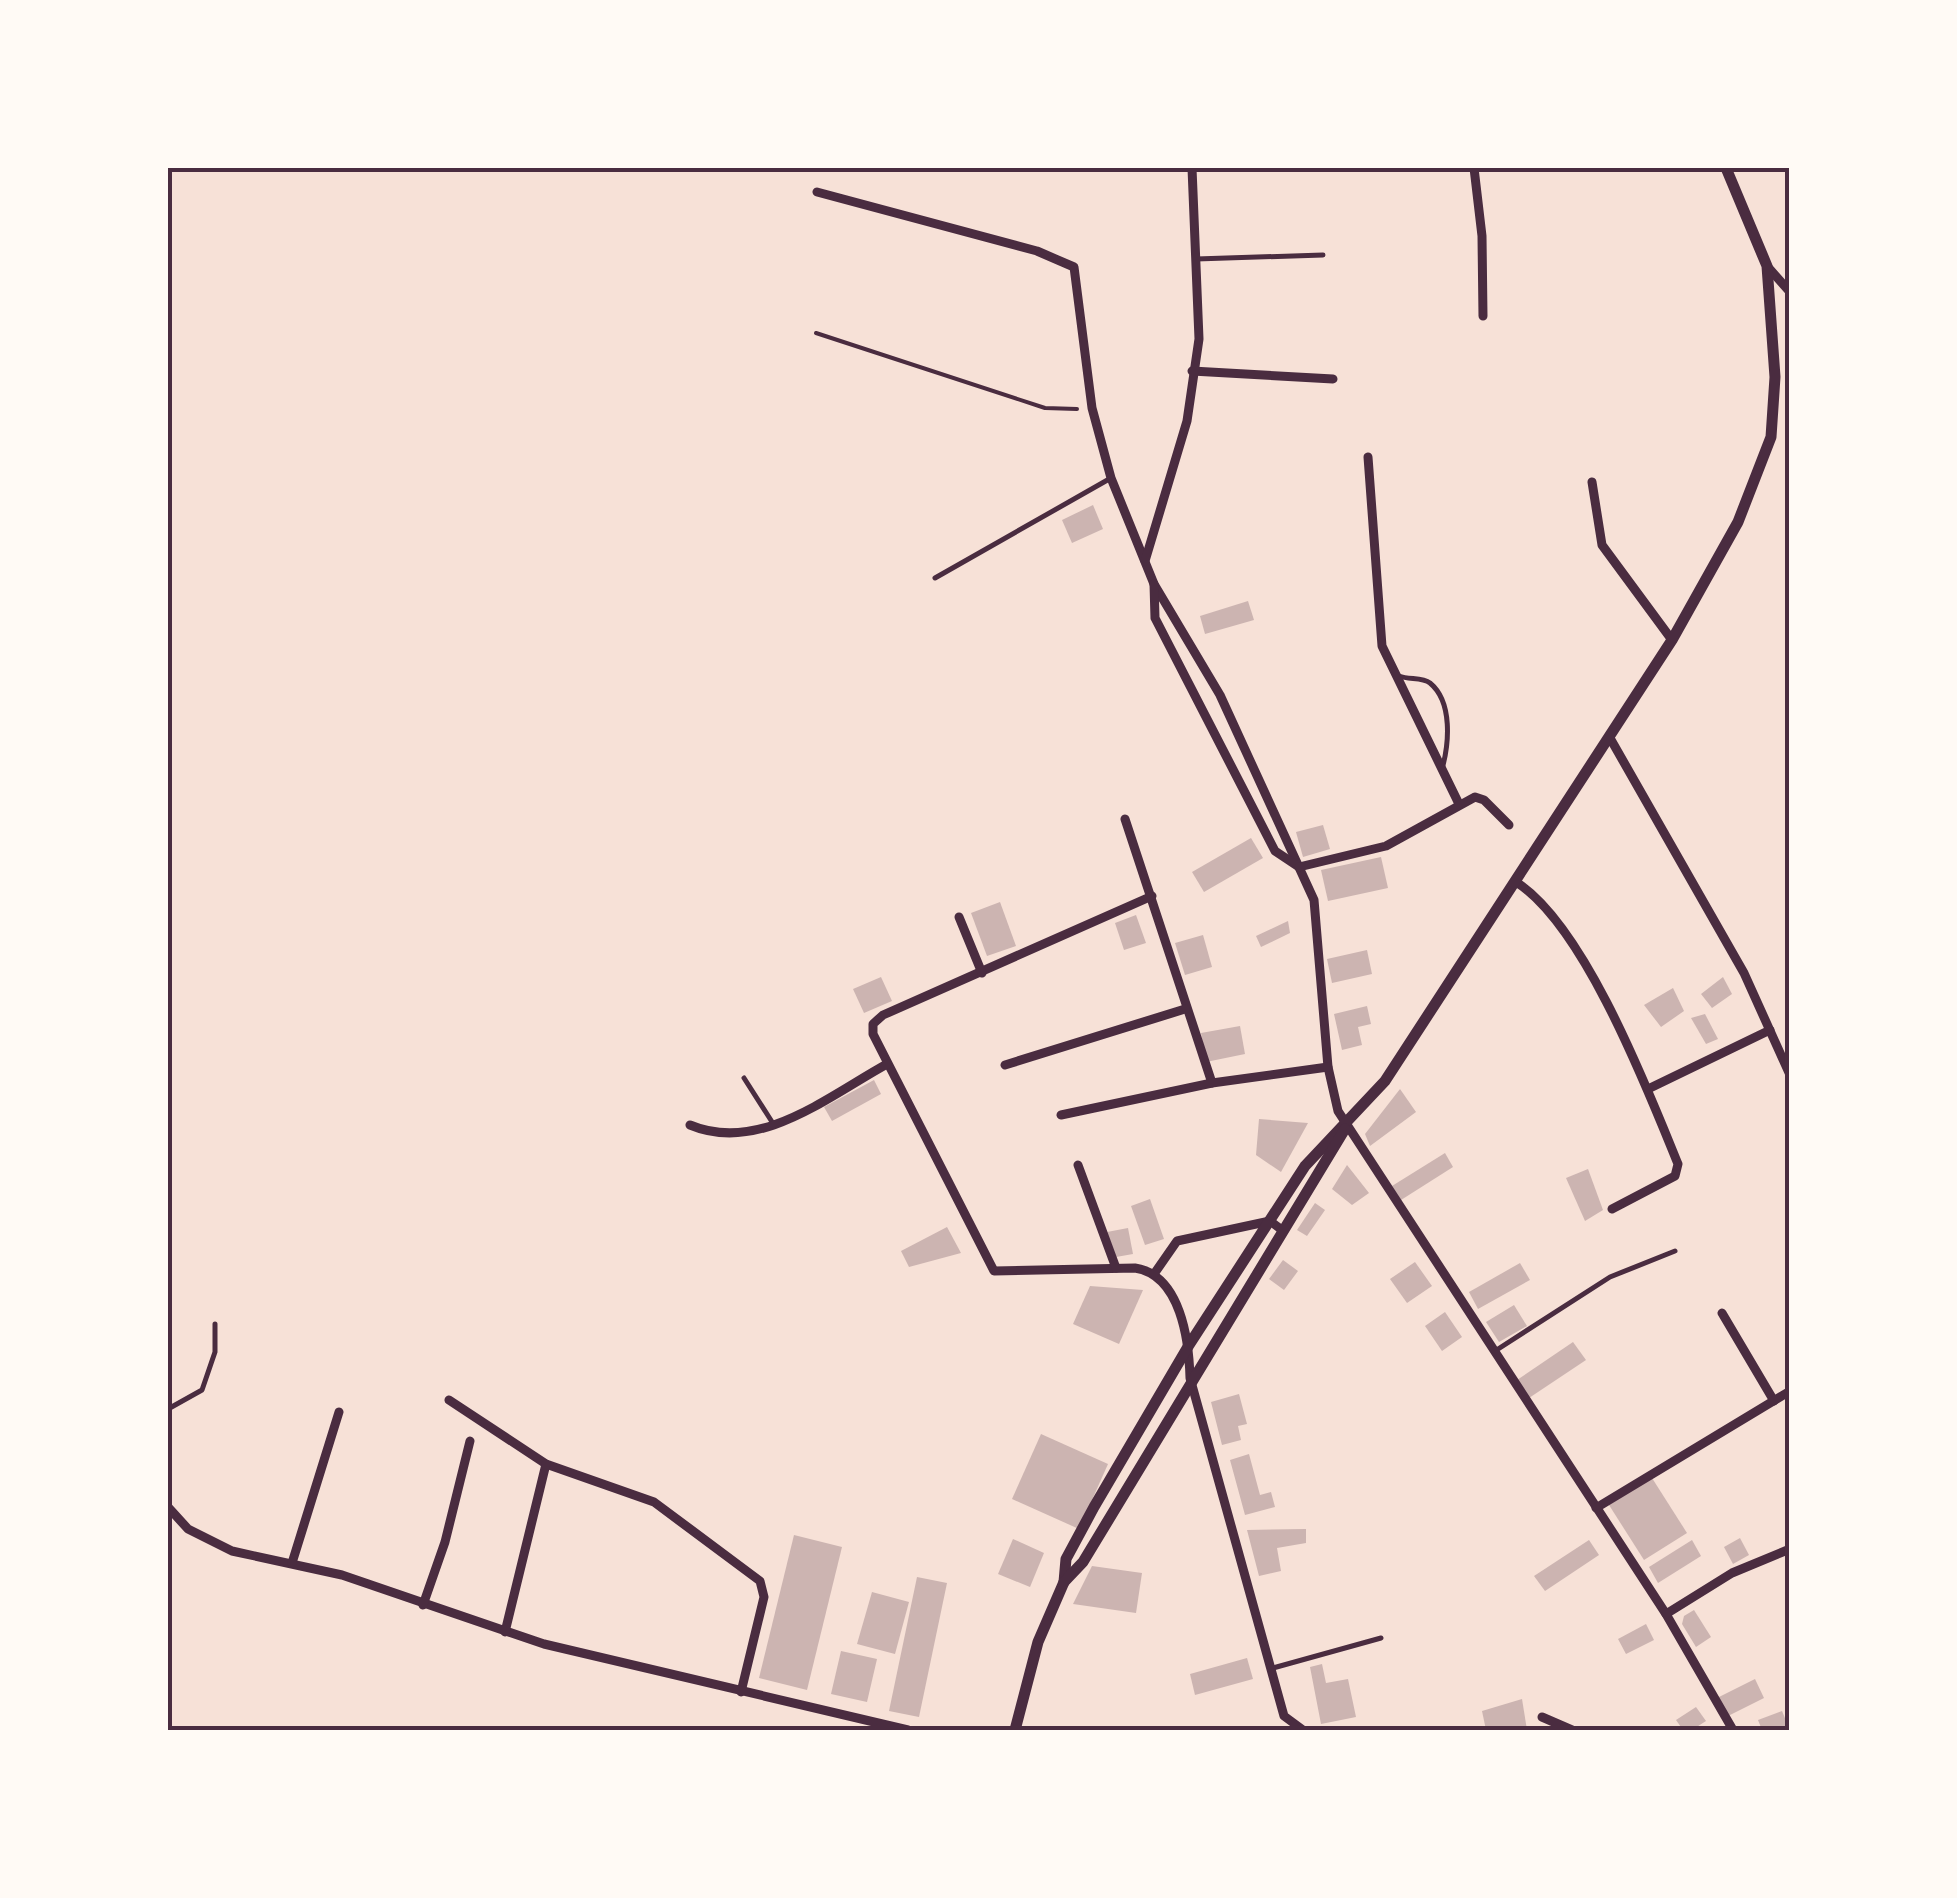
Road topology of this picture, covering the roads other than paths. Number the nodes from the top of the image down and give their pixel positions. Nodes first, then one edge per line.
1 (1192, 168) edge
2 (1474, 168) edge
3 (1726, 168) edge
4 (818, 192) dead end
5 (1323, 255) dead end
6 (1196, 259) junction
7 (1768, 266) junction
8 (1790, 292) edge
9 (1483, 316) dead end
10 (1192, 371) junction
11 (1333, 379) dead end
12 (1368, 457) dead end
13 (1111, 478) junction
14 (1592, 482) dead end
15 (1144, 561) junction
16 (936, 578) dead end
17 (1154, 584) junction
18 (1672, 640) junction
19 (1394, 675) junction
20 (1610, 738) junction
21 (1442, 772) junction
22 (1458, 804) junction
23 (1125, 819) dead end
24 (1509, 825) dead end
25 (1298, 866) junction
26 (1516, 882) junction
27 (1152, 896) junction
28 (958, 917) dead end
29 (982, 973) junction
30 (1184, 1009) junction
31 (1770, 1030) junction
32 (887, 1064) junction
33 (1005, 1065) dead end
34 (1328, 1067) junction
35 (1790, 1075) edge
36 (744, 1078) dead end
37 (1212, 1083) junction
38 (1648, 1090) junction
39 (1062, 1115) dead end
40 (690, 1125) dead end
41 (774, 1125) junction
42 (1346, 1126) junction
43 (1078, 1165) dead end
44 (1612, 1209) dead end
45 (1270, 1222) junction
46 (1282, 1230) junction
47 (1675, 1251) dead end
48 (1116, 1268) junction
49 (1154, 1274) junction
50 (1722, 1313) dead end
51 (214, 1324) dead end
52 (1189, 1345) junction
53 (1494, 1351) junction
54 (1190, 1378) junction
55 (1790, 1392) edge
56 (449, 1400) dead end
57 (1774, 1401) junction
58 (168, 1409) edge
59 (339, 1412) dead end
60 (470, 1441) dead end
61 (546, 1464) junction
62 (168, 1507) edge
63 (1596, 1508) junction
64 (1790, 1549) edge
65 (292, 1562) junction
66 (1064, 1582) junction
67 (423, 1605) junction
68 (1666, 1614) junction
69 (505, 1632) junction
70 (1381, 1638) dead end
71 (1273, 1668) junction
72 (741, 1692) junction
73 (1542, 1717) dead end
74 (889, 1729) edge
75 (908, 1730) edge
76 (1015, 1730) edge
77 (1303, 1730) edge
78 (1572, 1730) edge
79 (1732, 1730) edge

1 - 6 street
2 - 9 street
3 - 7 street
4 - 13 street
5 - 6 lane
6 - 10 street
7 - 8 street
7 - 18 street
10 - 11 street
10 - 15 street
12 - 19 street
13 - 15 street
13 - 16 lane
14 - 18 street
15 - 17 street
17 - 25 street
17 - 25 street
18 - 20 street
19 - 21 street
19 - 21 lane
20 - 26 street
20 - 31 street
21 - 22 street
22 - 24 street
22 - 25 street
23 - 27 street
25 - 34 street
26 - 38 street
26 - 42 street
27 - 29 street
27 - 30 street
28 - 29 street
29 - 32 street
30 - 33 street
30 - 37 street
31 - 35 street
31 - 38 street
32 - 41 street
32 - 48 street
34 - 37 street
34 - 42 street
36 - 41 lane
37 - 39 street
38 - 44 street
40 - 41 street
42 - 45 street
42 - 46 street
42 - 53 street
43 - 48 street
45 - 46 street
45 - 49 street
45 - 52 street
46 - 54 street
47 - 53 lane
48 - 49 street
49 - 52 street
50 - 57 street
51 - 58 lane
52 - 54 street
52 - 66 street
53 - 63 street
54 - 66 street
54 - 71 street
55 - 57 street
56 - 61 street
57 - 63 street
59 - 65 street
60 - 67 street
61 - 69 street
61 - 72 street
62 - 65 street
63 - 68 street
64 - 68 street
65 - 67 street
66 - 76 street
67 - 69 street
68 - 79 street
69 - 72 street
70 - 71 lane
71 - 77 street
72 - 74 street
73 - 78 street
74 - 75 street

